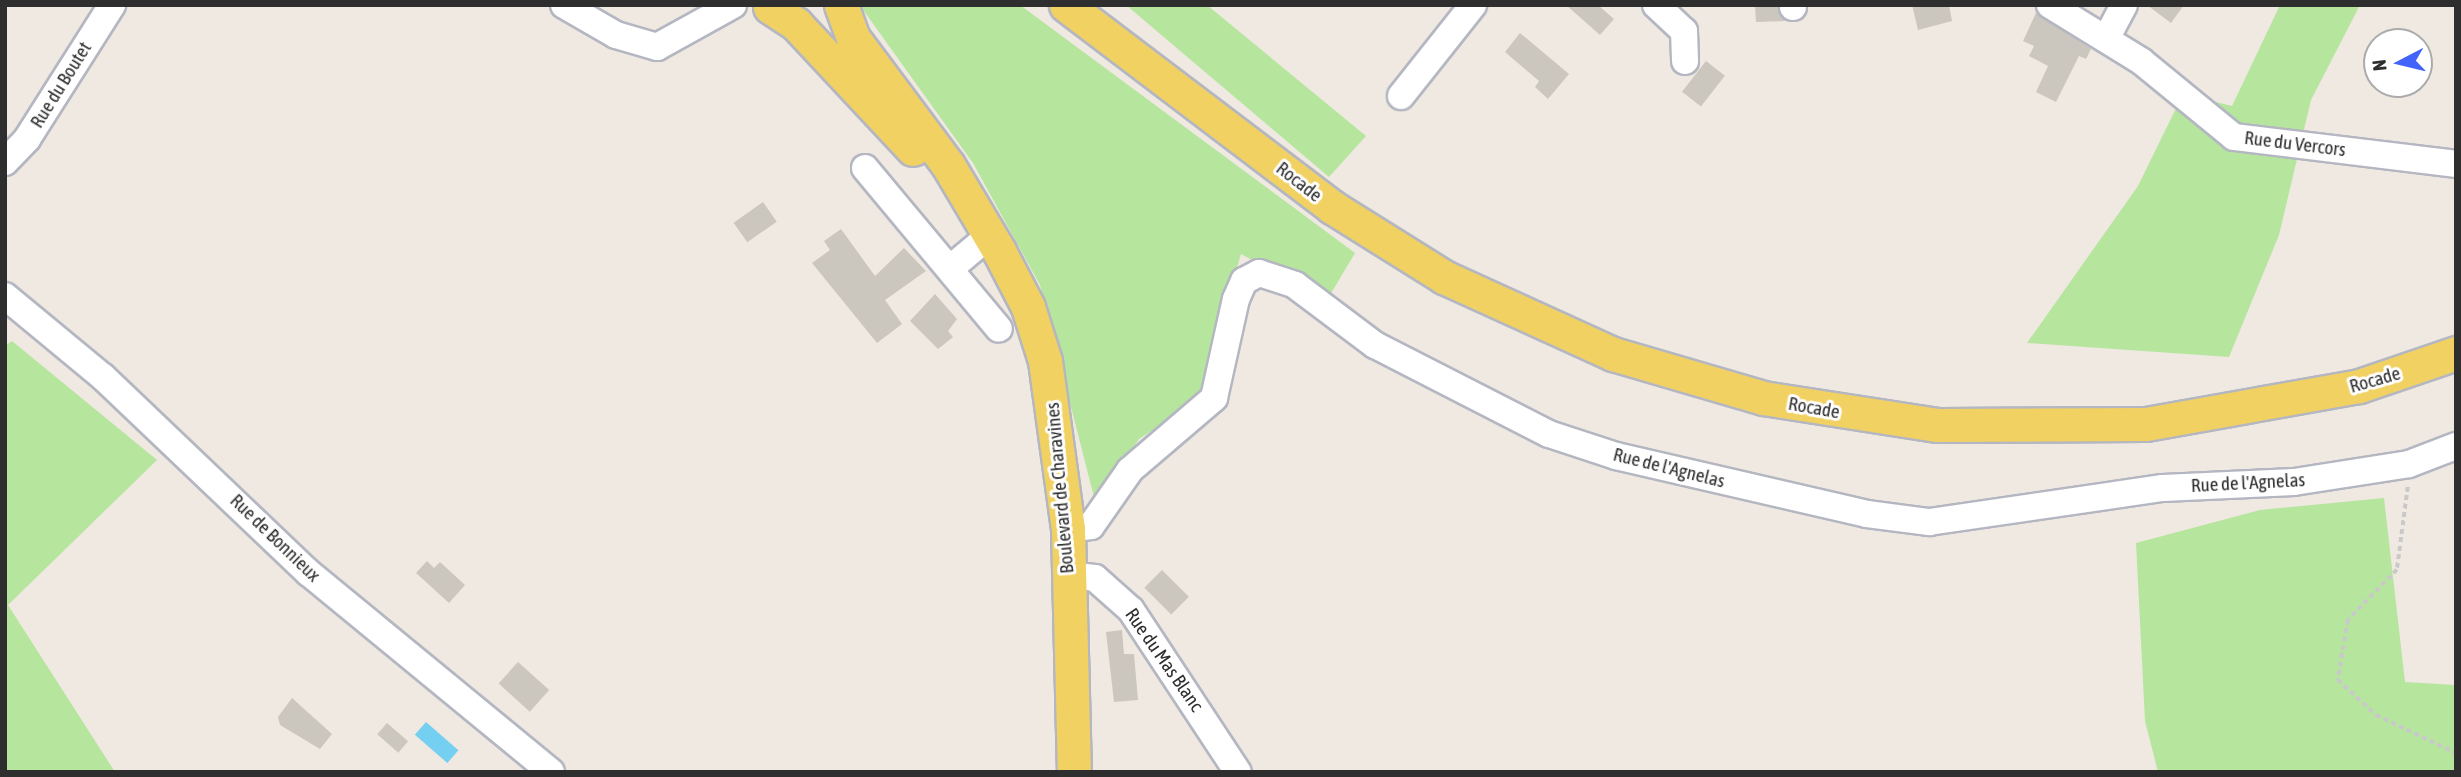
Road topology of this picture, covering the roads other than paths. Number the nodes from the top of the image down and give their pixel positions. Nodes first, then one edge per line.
1 (112, 5) edge
2 (564, 5) edge
3 (692, 5) edge
4 (733, 5) edge
5 (841, 5) edge
6 (1066, 5) edge
7 (1100, 5) edge
8 (1473, 5) edge
9 (1656, 5) edge
10 (2050, 5) edge
11 (2108, 5) edge
12 (2124, 5) edge
13 (775, 6) edge
14 (2099, 35) junction
15 (616, 36) junction
16 (1685, 61) dead end
17 (1401, 96) dead end
18 (1232, 129) junction
19 (5, 162) edge
20 (2456, 164) edge
21 (865, 168) dead end
22 (984, 228) junction
23 (952, 267) junction
24 (5, 296) edge
25 (999, 330) dead end
26 (2456, 353) edge
27 (2456, 446) edge
28 (1068, 529) junction
29 (1068, 575) junction
30 (551, 772) edge
31 (1074, 772) edge
32 (1238, 772) edge

1 - 19 street, Rue du Boutet
2 - 15 street
3 - 15 street
4 - 15 street
5 - 22 main road, Boulevard de Charavines
6 - 18 main road, Rocade
7 - 18 main road, Rocade
8 - 17 street
9 - 16 street
10 - 14 street, Rue du Vercors
11 - 14 street
12 - 14 street
13 - 22 main road, Boulevard de Charavines
14 - 20 street, Rue du Vercors
18 - 26 main road, Rocade
21 - 23 street
22 - 23 street
22 - 28 main road, Boulevard de Charavines
23 - 25 street
24 - 30 street, Rue de Bonnieux
27 - 28 street, Rue de l'Agnelas
28 - 29 main road, Boulevard de Charavines
29 - 31 main road, Boulevard de Charavines
29 - 32 street, Rue du Mas Blanc

